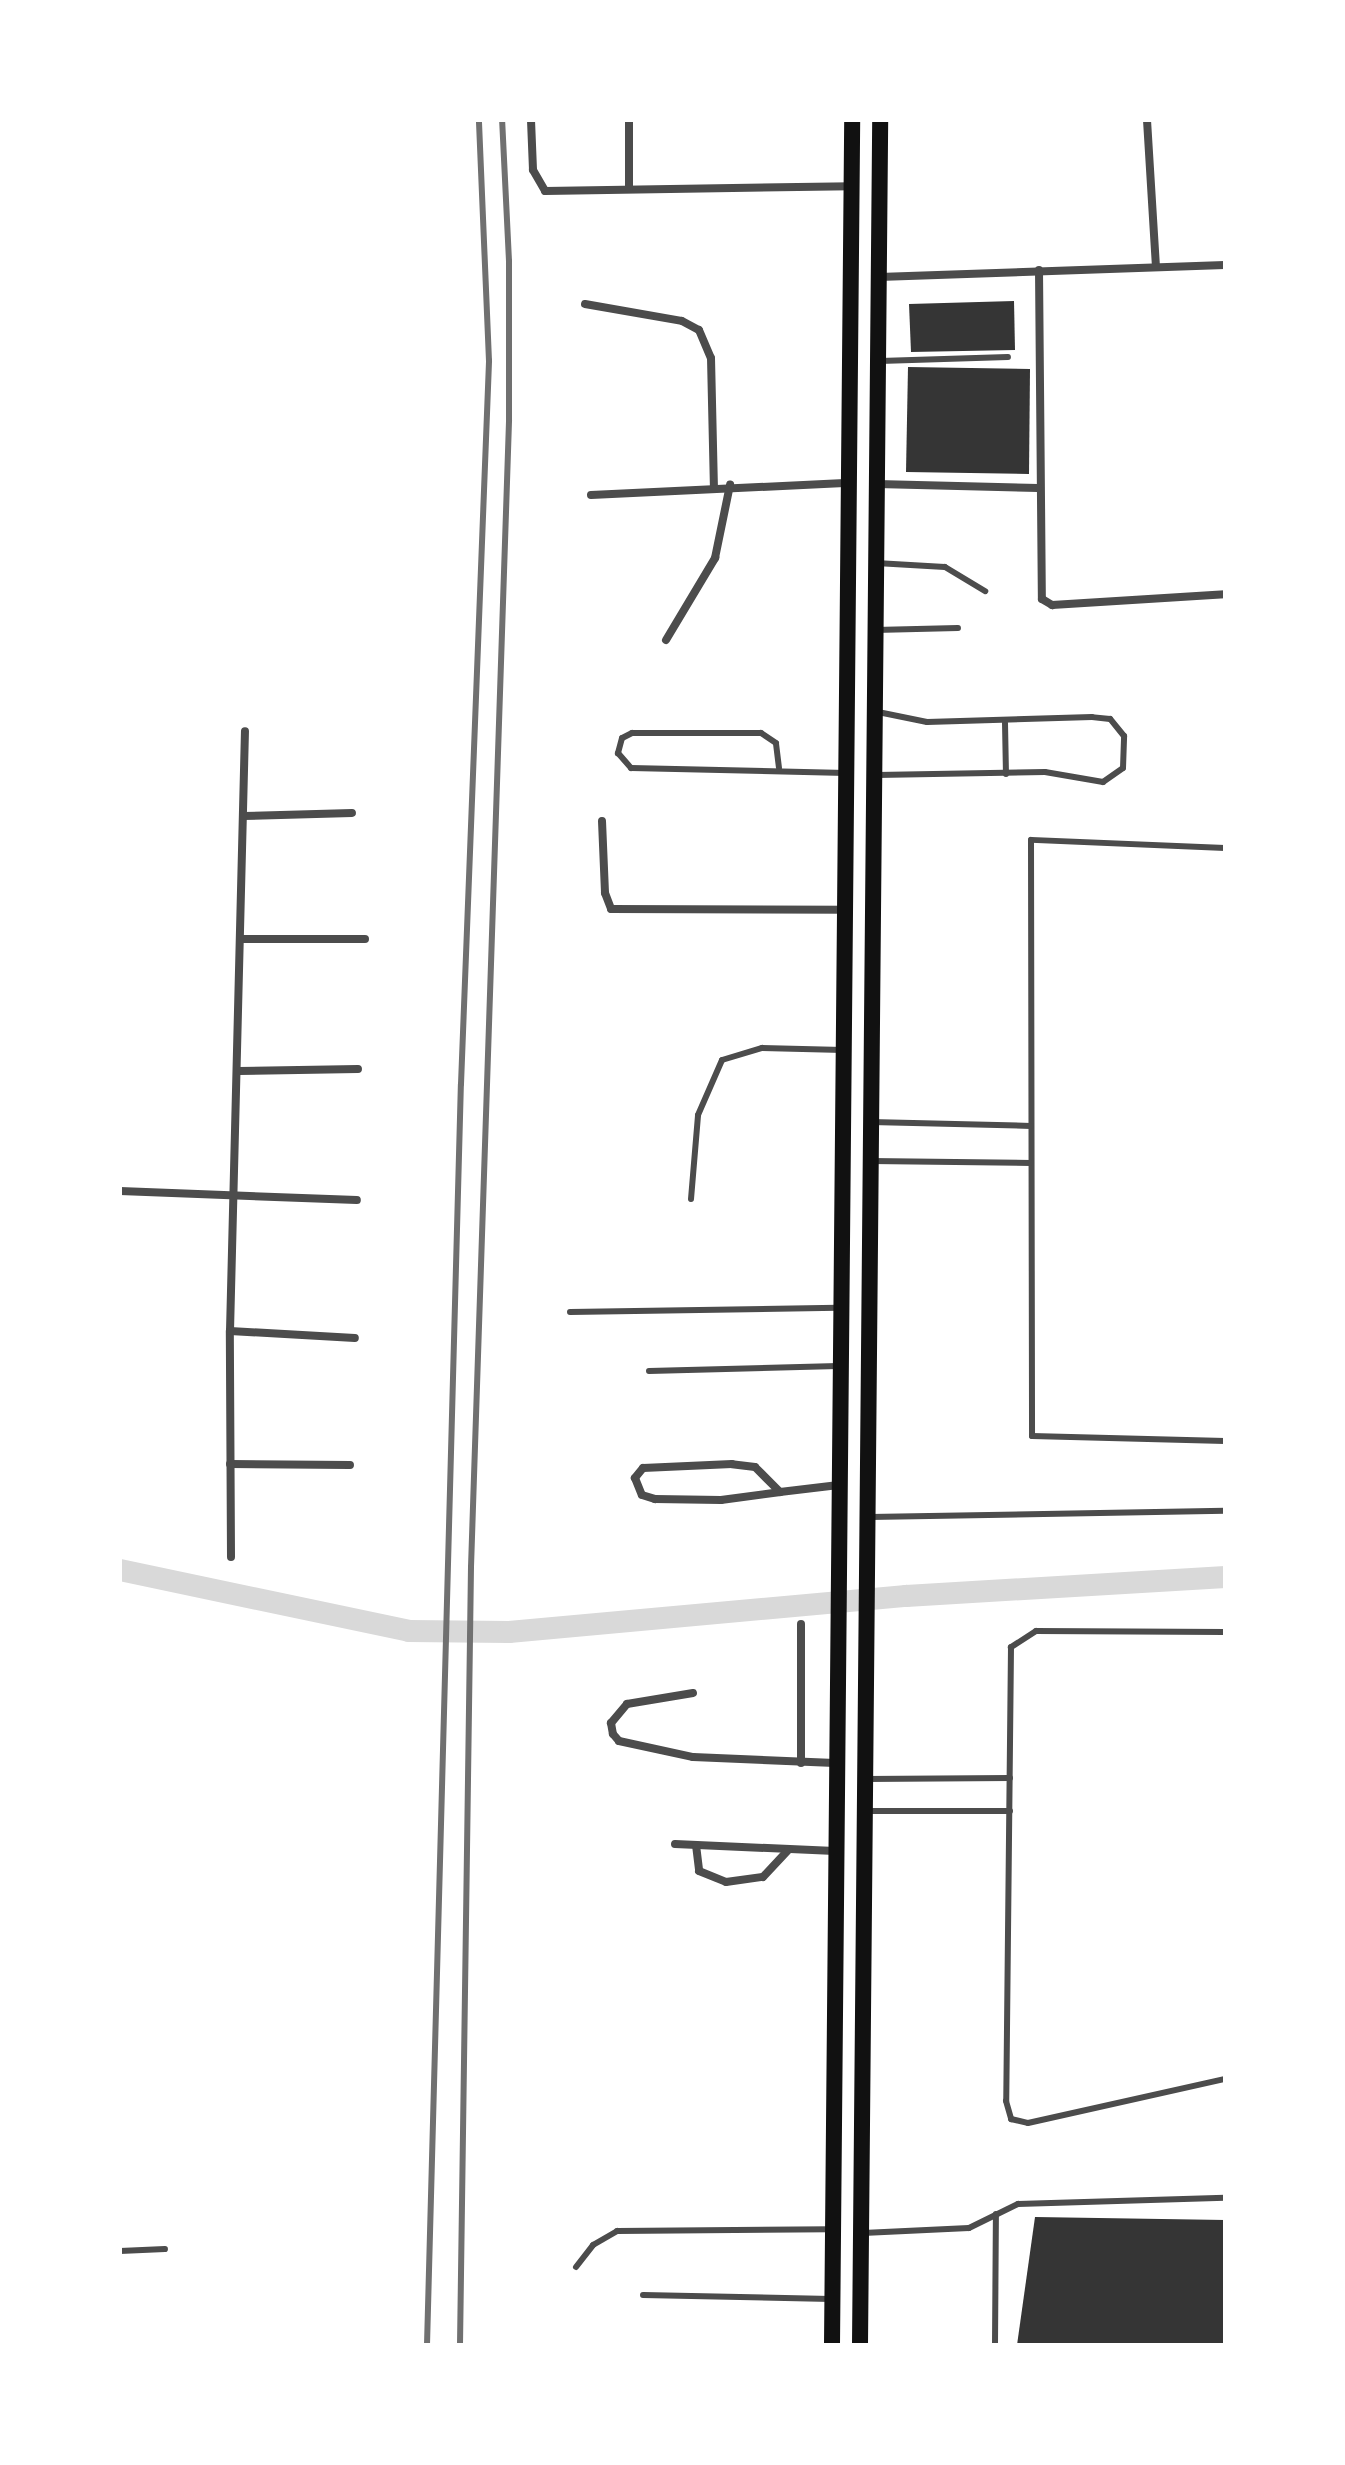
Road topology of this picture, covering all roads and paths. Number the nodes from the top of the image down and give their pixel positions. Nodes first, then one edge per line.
1 (531, 120) edge
2 (629, 120) edge
3 (852, 120) edge
4 (880, 120) edge
5 (1147, 120) edge
6 (880, 185) junction
7 (851, 186) junction
8 (629, 189) junction
9 (1225, 265) edge
10 (1156, 267) junction
11 (1039, 270) junction
12 (879, 277) junction
13 (585, 304) dead end
14 (1008, 357) dead end
15 (878, 361) junction
16 (851, 483) junction
17 (877, 484) junction
18 (730, 485) junction
19 (714, 486) junction
20 (1038, 488) junction
21 (591, 495) dead end
22 (876, 563) junction
23 (985, 591) dead end
24 (1225, 594) edge
25 (958, 628) dead end
26 (875, 630) junction
27 (666, 640) dead end
28 (874, 711) junction
29 (1005, 723) junction
30 (245, 731) dead end
31 (779, 768) junction
32 (848, 773) junction
33 (1006, 774) junction
34 (874, 775) junction
35 (352, 813) dead end
36 (243, 816) junction
37 (602, 821) dead end
38 (1225, 848) edge
39 (847, 910) junction
40 (240, 939) junction
41 (365, 939) dead end
42 (845, 1050) junction
43 (358, 1069) dead end
44 (239, 1071) junction
45 (871, 1122) junction
46 (1031, 1126) junction
47 (870, 1161) junction
48 (1031, 1163) junction
49 (120, 1191) edge
50 (233, 1196) junction
51 (691, 1199) dead end
52 (357, 1200) dead end
53 (842, 1308) junction
54 (570, 1312) dead end
55 (230, 1331) junction
56 (355, 1338) dead end
57 (841, 1366) junction
58 (649, 1371) dead end
59 (1225, 1441) edge
60 (230, 1464) junction
61 (350, 1465) dead end
62 (840, 1485) junction
63 (780, 1492) junction
64 (1225, 1511) edge
65 (870, 1517) junction
66 (231, 1557) dead end
67 (801, 1624) dead end
68 (1225, 1632) edge
69 (693, 1693) dead end
70 (801, 1763) junction
71 (835, 1771) junction
72 (1010, 1778) junction
73 (866, 1779) junction
74 (1010, 1811) junction
75 (865, 1812) junction
76 (835, 1813) junction
77 (675, 1844) dead end
78 (696, 1845) junction
79 (788, 1850) junction
80 (835, 1851) junction
81 (1225, 2079) edge
82 (1225, 2198) edge
83 (996, 2214) junction
84 (833, 2229) junction
85 (861, 2233) junction
86 (165, 2249) dead end
87 (120, 2251) edge
88 (576, 2267) dead end
89 (643, 2295) dead end
90 (832, 2299) junction
91 (832, 2345) edge
92 (860, 2345) edge
93 (995, 2345) edge

1 - 8 street
2 - 8 street
3 - 7 main road
4 - 6 main road
5 - 10 street
6 - 7 main road
6 - 12 main road
7 - 8 street
7 - 16 main road
9 - 10 street
10 - 11 street
11 - 12 street
11 - 20 street
12 - 15 main road
13 - 19 street
14 - 15 lane
15 - 17 main road
16 - 18 street
16 - 32 main road
17 - 20 street
17 - 22 main road
18 - 19 street
18 - 27 street
19 - 21 street
20 - 24 street
22 - 23 lane
22 - 26 main road
25 - 26 lane
26 - 28 main road
28 - 29 lane
28 - 34 main road
29 - 33 lane
29 - 33 lane
30 - 36 street
31 - 31 lane
31 - 32 lane
32 - 34 main road
32 - 39 main road
33 - 34 lane
34 - 45 main road
35 - 36 street
36 - 40 street
37 - 39 street
38 - 46 lane
39 - 42 main road
40 - 41 street
40 - 44 street
42 - 51 lane
42 - 53 main road
43 - 44 street
44 - 50 street
45 - 46 lane
45 - 47 main road
46 - 48 lane
47 - 48 lane
47 - 65 main road
48 - 59 lane
49 - 50 street
50 - 52 street
50 - 55 street
53 - 54 lane
53 - 57 main road
55 - 56 street
55 - 60 street
57 - 58 lane
57 - 62 main road
60 - 61 street
60 - 66 street
62 - 63 street
62 - 71 main road
63 - 63 street
64 - 65 lane
65 - 73 main road
67 - 70 street
68 - 72 lane
69 - 70 street
70 - 71 street
71 - 73 main road
71 - 76 main road
72 - 73 lane
72 - 74 lane
73 - 75 main road
74 - 75 lane
74 - 81 lane
75 - 76 main road
75 - 85 main road
76 - 80 main road
77 - 78 street
78 - 79 street
78 - 79 street
79 - 80 street
80 - 84 main road
82 - 83 lane
83 - 85 lane
83 - 93 lane
84 - 88 lane
84 - 90 main road
85 - 92 main road
86 - 87 lane
89 - 90 lane
90 - 91 main road

